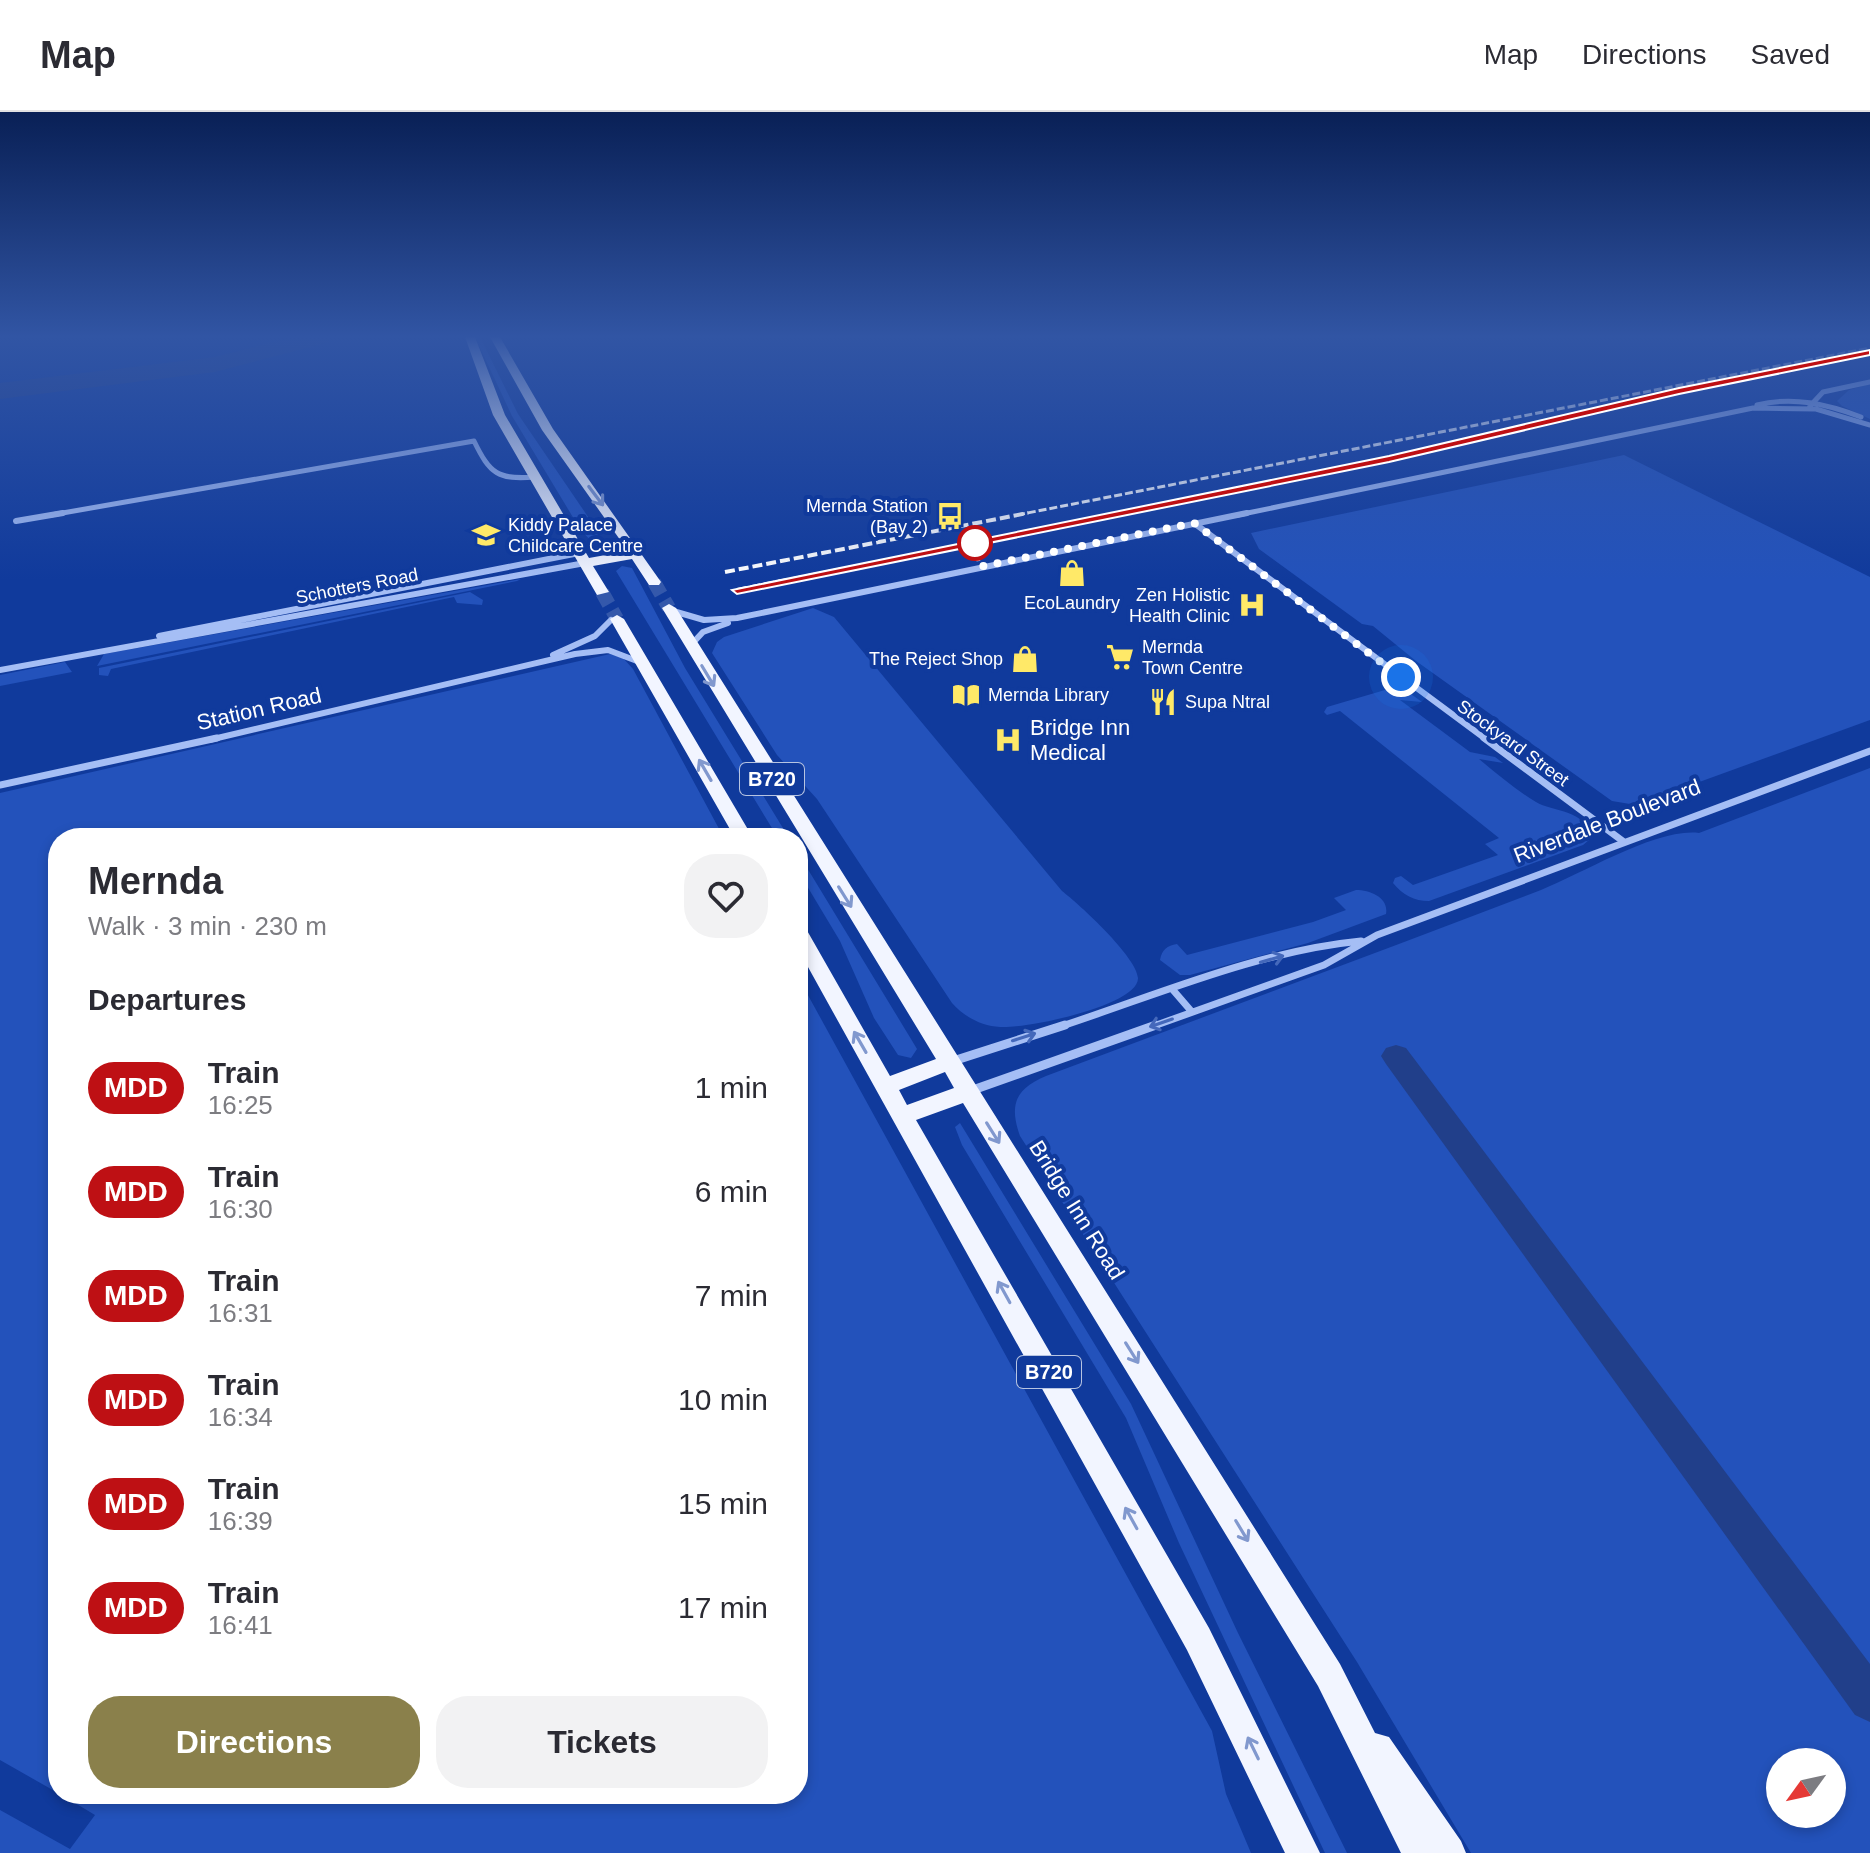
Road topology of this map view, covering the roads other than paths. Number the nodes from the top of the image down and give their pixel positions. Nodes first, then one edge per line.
1 (501, 418) edge
2 (541, 418) edge
3 (1703, 418) edge
4 (535, 477) junction
5 (16, 521) dead end
6 (1194, 523) junction
7 (633, 548) junction
8 (582, 558) junction
9 (654, 582) tunnel mouth
10 (602, 592) tunnel mouth
11 (669, 608) joint
12 (759, 614) junction
13 (614, 620) joint
14 (690, 646) junction
15 (84, 653) junction
16 (525, 664) junction
17 (647, 669) junction
18 (0, 670) edge
19 (1870, 751) edge
20 (0, 785) edge
21 (738, 828) edge
22 (804, 828) edge
23 (808, 835) edge
24 (1624, 842) junction
25 (1362, 941) junction
26 (808, 950) edge
27 (1173, 990) junction
28 (1192, 1012) junction
29 (950, 1062) junction
30 (886, 1086) junction
31 (968, 1092) junction
32 (903, 1116) junction
33 (1329, 1675) junction
34 (1303, 1853) edge
35 (1419, 1853) edge
36 (1449, 1853) edge

1 - 4 main road
2 -> 7 main road
3 - 6 street
4 - 5 street
4 - 8 main road
6 - 12 street
6 - 24 street, Stockyard Street
7 - 8 main road, Schotters Road
7 - 9 main road
8 - 10 main road
8 - 15 street, Schotters Road
8 - 15 street, Schotters Road
11 - 12 street
11 - 14 main road, Bridge Inn Road / B720
12 - 14 street
13 - 16 street, Station Road
13 - 17 main road, B720
14 -> 22 main road, Bridge Inn Road / B720
15 - 18 street, Schotters Road
16 - 17 street, Station Road
16 - 20 street, Station Road
21 -> 17 main road, B720
19 - 24 street, Riverdale Boulevard
23 -> 29 main road, Bridge Inn Road / B720
24 - 25 street, Riverdale Boulevard
27 -> 25 street, Riverdale Boulevard
25 - 28 street, Riverdale Boulevard
30 -> 26 main road, B720
27 - 28 street
29 -> 27 street, Riverdale Boulevard
28 -> 31 street, Riverdale Boulevard
29 - 30 main road, Riverdale Boulevard
29 - 31 main road, Bridge Inn Road / B720
30 - 32 main road, B720
31 - 32 main road, Riverdale Boulevard
31 -> 33 main road, Bridge Inn Road / B720
34 -> 32 main road, B720
33 - 35 main road, Bridge Inn Road / B720
33 - 36 main road

